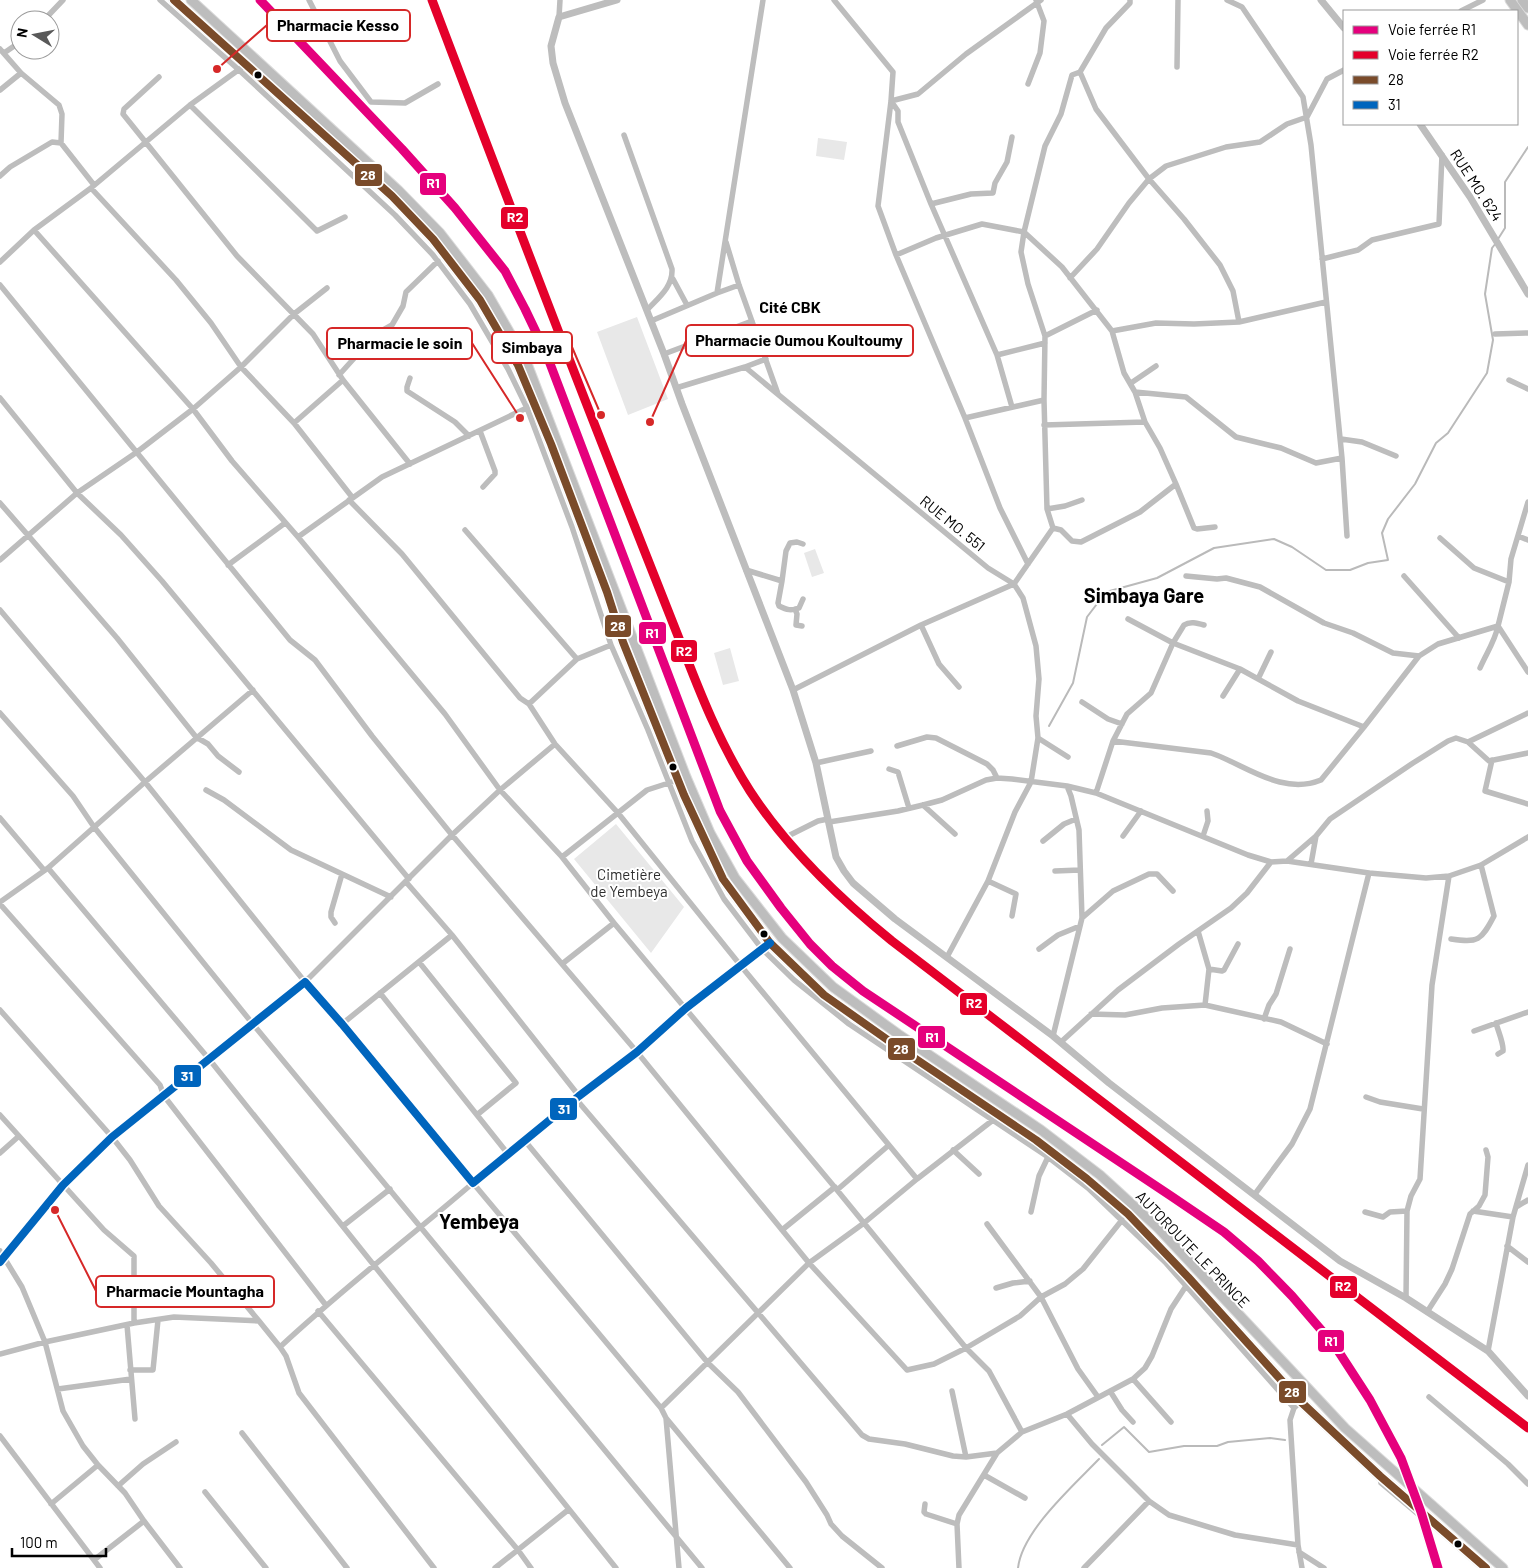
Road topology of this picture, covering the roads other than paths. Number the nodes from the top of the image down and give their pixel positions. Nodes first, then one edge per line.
1 (63, 0) edge
2 (160, 0) edge
3 (174, 0) edge
4 (191, 0) edge
5 (309, 0) edge
6 (560, 0) edge
7 (617, 0) edge
8 (763, 0) edge
9 (834, 0) edge
10 (1130, 0) edge
11 (1178, 0) edge
12 (1227, 0) edge
13 (1321, 0) edge
14 (1483, 0) edge
15 (1522, 0) edge
16 (1038, 1) edge
17 (1528, 8) edge
18 (54, 10) edge
19 (1463, 10) edge
20 (1518, 11) edge
21 (559, 17) junction
22 (1528, 25) edge
23 (1343, 27) edge
24 (2, 51) edge
25 (242, 67) junction
26 (1177, 67) dead end
27 (1343, 71) edge
28 (1080, 72) junction
29 (20, 73) junction
30 (159, 77) dead end
31 (438, 84) dead end
32 (1028, 84) dead end
33 (0, 90) edge
34 (892, 101) junction
35 (190, 104) junction
36 (1307, 117) junction
37 (1421, 125) edge
38 (624, 135) dead end
39 (1012, 137) dead end
40 (146, 141) junction
41 (61, 143) junction
42 (1442, 155) junction
43 (0, 176) edge
44 (1149, 179) junction
45 (92, 186) junction
46 (931, 204) junction
47 (345, 217) dead end
48 (34, 230) junction
49 (1024, 232) junction
50 (944, 236) junction
51 (725, 240) junction
52 (896, 255) junction
53 (1322, 260) junction
54 (438, 261) junction
55 (0, 262) edge
56 (1070, 278) junction
57 (672, 279) junction
58 (0, 285) edge
59 (739, 285) junction
60 (327, 288) dead end
61 (717, 293) junction
62 (1528, 294) edge
63 (1326, 302) junction
64 (687, 305) junction
65 (647, 310) junction
66 (1097, 310) junction
67 (294, 314) junction
68 (651, 321) junction
69 (752, 321) junction
70 (1239, 322) junction
71 (1112, 331) junction
72 (1528, 333) edge
73 (1495, 334) dead end
74 (1045, 339) junction
75 (664, 354) junction
76 (997, 355) junction
77 (766, 359) junction
78 (1156, 366) dead end
79 (241, 367) junction
80 (744, 367) junction
81 (341, 378) junction
82 (410, 378) dead end
83 (1509, 380) dead end
84 (1131, 383) junction
85 (676, 388) junction
86 (1528, 389) edge
87 (1135, 392) junction
88 (778, 396) junction
89 (0, 398) edge
90 (1044, 400) junction
91 (531, 406) junction
92 (1012, 407) junction
93 (193, 409) junction
94 (965, 418) junction
95 (1145, 422) junction
96 (294, 423) junction
97 (1044, 425) junction
98 (480, 431) junction
99 (469, 436) junction
100 (1340, 439) junction
101 (137, 452) junction
102 (1396, 456) dead end
103 (1342, 458) junction
104 (410, 464) junction
105 (1176, 484) junction
106 (483, 487) dead end
107 (78, 493) junction
108 (350, 499) junction
109 (1082, 500) dead end
110 (1528, 502) edge
111 (0, 503) edge
112 (1047, 509) junction
113 (285, 523) junction
114 (577, 525) junction
115 (1216, 527) dead end
116 (1053, 528) junction
117 (465, 530) dead end
118 (28, 536) junction
119 (1347, 536) dead end
120 (1518, 536) junction
121 (298, 537) junction
122 (1440, 538) dead end
123 (1528, 540) edge
124 (804, 544) dead end
125 (0, 560) edge
126 (1028, 564) junction
127 (228, 566) junction
128 (746, 570) junction
129 (1186, 576) dead end
130 (1404, 576) dead end
131 (782, 581) junction
132 (1509, 582) junction
133 (1014, 584) junction
134 (803, 599) dead end
135 (795, 609) junction
136 (0, 610) edge
137 (1128, 619) dead end
138 (1204, 625) dead end
139 (802, 626) dead end
140 (921, 626) junction
141 (1498, 626) junction
142 (1459, 638) junction
143 (1173, 643) junction
144 (611, 645) junction
145 (1271, 652) dead end
146 (1419, 656) junction
147 (577, 659) junction
148 (1480, 668) dead end
149 (1240, 669) junction
150 (1528, 672) edge
151 (1258, 679) junction
152 (958, 688) dead end
153 (253, 690) junction
154 (793, 690) junction
155 (1223, 696) dead end
156 (1082, 702) dead end
157 (529, 704) junction
158 (0, 713) edge
159 (1528, 713) edge
160 (1122, 724) junction
161 (1364, 727) junction
162 (196, 737) junction
163 (1038, 738) junction
164 (1113, 741) junction
165 (1468, 742) junction
166 (554, 744) junction
167 (897, 746) dead end
168 (871, 752) dead end
169 (1528, 753) edge
170 (1068, 757) dead end
171 (1492, 760) junction
172 (816, 763) junction
173 (889, 769) dead end
174 (239, 772) dead end
175 (997, 778) junction
176 (678, 780) junction
177 (145, 782) junction
178 (1031, 782) junction
179 (668, 783) junction
180 (1067, 786) junction
181 (206, 790) dead end
182 (500, 790) junction
183 (1096, 793) junction
184 (1528, 804) edge
185 (923, 805) junction
186 (909, 808) junction
187 (1141, 811) junction
188 (1207, 811) dead end
189 (618, 813) junction
190 (0, 818) edge
191 (1076, 819) junction
192 (828, 820) junction
193 (94, 827) junction
194 (790, 834) dead end
195 (955, 834) dead end
196 (452, 835) junction
197 (1123, 836) dead end
198 (1203, 836) junction
199 (1316, 836) junction
200 (1528, 837) edge
201 (1043, 841) dead end
202 (562, 857) junction
203 (1287, 861) junction
204 (1270, 862) junction
205 (1311, 864) junction
206 (1481, 865) junction
207 (46, 869) junction
208 (1080, 870) junction
209 (1056, 871) dead end
210 (1369, 873) junction
211 (342, 874) junction
212 (1450, 876) junction
213 (408, 881) junction
214 (988, 881) junction
215 (1173, 891) dead end
216 (391, 897) junction
217 (0, 903) edge
218 (1012, 916) dead end
219 (1082, 918) junction
220 (335, 923) dead end
221 (614, 923) junction
222 (1080, 926) junction
223 (1198, 932) junction
224 (452, 935) junction
225 (1451, 939) dead end
226 (770, 942) junction
227 (1238, 944) dead end
228 (762, 949) junction
229 (1039, 949) dead end
230 (1290, 949) dead end
231 (947, 957) junction
232 (418, 962) junction
233 (562, 964) junction
234 (741, 966) junction
235 (1209, 970) junction
236 (305, 982) junction
237 (380, 993) junction
238 (1205, 1005) junction
239 (686, 1008) junction
240 (0, 1010) edge
241 (1528, 1012) edge
242 (1091, 1014) junction
243 (1264, 1018) junction
244 (252, 1023) junction
245 (1496, 1023) junction
246 (342, 1024) junction
247 (1474, 1031) dead end
248 (1053, 1036) junction
249 (1061, 1042) junction
250 (1327, 1044) junction
251 (637, 1052) junction
252 (1498, 1054) dead end
253 (209, 1059) junction
254 (164, 1096) junction
255 (578, 1098) junction
256 (1366, 1098) dead end
257 (1424, 1109) junction
258 (478, 1114) junction
259 (0, 1115) edge
260 (995, 1118) junction
261 (19, 1136) junction
262 (112, 1137) junction
263 (524, 1141) junction
264 (889, 1145) junction
265 (953, 1150) junction
266 (1486, 1150) dead end
267 (0, 1153) edge
268 (508, 1154) junction
269 (1048, 1157) junction
270 (1528, 1165) edge
271 (979, 1174) dead end
272 (917, 1179) junction
273 (473, 1183) junction
274 (63, 1185) junction
275 (836, 1188) junction
276 (390, 1190) junction
277 (1255, 1194) junction
278 (1528, 1200) edge
279 (1516, 1207) junction
280 (1407, 1211) junction
281 (1473, 1211) junction
282 (1032, 1212) dead end
283 (1365, 1212) dead end
284 (1513, 1217) junction
285 (1122, 1220) junction
286 (864, 1223) junction
287 (987, 1224) dead end
288 (343, 1226) junction
289 (421, 1228) junction
290 (782, 1230) junction
291 (1507, 1246) junction
292 (2, 1257) edge
293 (1528, 1262) edge
294 (809, 1263) junction
295 (373, 1265) junction
296 (1030, 1282) junction
297 (1186, 1286) junction
298 (996, 1288) dead end
299 (1041, 1296) junction
300 (1406, 1298) junction
301 (326, 1304) junction
302 (318, 1311) junction
303 (1427, 1312) junction
304 (759, 1314) junction
305 (158, 1320) junction
306 (259, 1321) junction
307 (134, 1323) junction
308 (127, 1325) junction
309 (45, 1342) junction
310 (280, 1347) junction
311 (966, 1348) junction
312 (1488, 1351) junction
313 (0, 1354) edge
314 (708, 1363) junction
315 (130, 1370) junction
316 (131, 1379) junction
317 (1133, 1380) junction
318 (58, 1389) junction
319 (952, 1391) dead end
320 (1110, 1392) junction
321 (1528, 1396) edge
322 (1098, 1397) junction
323 (1429, 1397) dead end
324 (1297, 1404) junction
325 (661, 1408) junction
326 (1067, 1414) junction
327 (666, 1418) junction
328 (134, 1419) dead end
329 (1134, 1422) dead end
330 (1171, 1422) dead end
331 (1022, 1432) junction
332 (242, 1434) dead end
333 (0, 1436) edge
334 (176, 1442) dead end
335 (997, 1453) junction
336 (966, 1457) junction
337 (98, 1465) junction
338 (984, 1475) junction
339 (1380, 1476) junction
340 (1528, 1484) edge
341 (118, 1486) junction
342 (206, 1492) dead end
343 (1025, 1498) dead end
344 (1149, 1501) junction
345 (51, 1504) junction
346 (925, 1504) dead end
347 (568, 1510) junction
348 (144, 1521) junction
349 (957, 1524) junction
350 (677, 1537) junction
351 (1298, 1545) junction
352 (518, 1550) junction
353 (1300, 1552) junction
354 (94, 1560) junction
355 (100, 1568) edge
356 (180, 1568) edge
357 (266, 1568) edge
358 (347, 1568) edge
359 (434, 1568) edge
360 (496, 1568) edge
361 (530, 1568) edge
362 (616, 1568) edge
363 (679, 1568) edge
364 (702, 1568) edge
365 (790, 1568) edge
366 (882, 1568) edge
367 (959, 1568) edge
368 (1084, 1568) edge
369 (1302, 1568) edge
370 (1324, 1568) edge
371 (1435, 1568) edge
372 (1486, 1568) edge
373 (1503, 1568) edge

1 - 18 street
2 - 25 street
3 - 25 main road, AUTOROUTE LE PRINCE
4 - 373 main road, AUTOROUTE LE PRINCE
5 - 31 street
6 - 21 street
7 - 21 street
8 - 51 street
9 - 34 street
10 - 28 street
11 - 26 street
12 - 36 street
13 - 23 street
14 - 19 street
15 - 17 main road
16 - 32 street
16 - 34 street
20 - 22 main road
21 - 65 street
24 - 29 street
25 - 35 street
25 - 54 street
25 - 91 main road, AUTOROUTE LE PRINCE
27 - 36 street
28 - 44 street
28 - 49 street
29 - 33 street
29 - 41 street
30 - 40 street
34 - 46 street
34 - 52 street
35 - 40 street
35 - 47 street
36 - 44 street
36 - 53 street
37 - 42 street, RUE MO. 624
38 - 57 street
39 - 46 street
40 - 45 street
40 - 67 street
41 - 43 street
41 - 45 street
42 - 53 street
42 - 62 street, RUE MO. 624
44 - 56 street
44 - 70 street
45 - 48 street
45 - 79 street
46 - 50 street
48 - 55 street
48 - 93 street
49 - 50 street
49 - 56 street
49 - 74 street
50 - 52 street
50 - 76 street
51 - 59 street
51 - 61 street
52 - 94 street
53 - 63 street
54 - 81 street
54 - 91 street
56 - 66 street
57 - 64 street
57 - 65 street
58 - 101 street
59 - 61 street
59 - 69 street
60 - 67 street
61 - 64 street
63 - 70 street
63 - 100 street
64 - 68 street
65 - 68 street
66 - 71 street
66 - 74 street
67 - 79 street
67 - 81 street
68 - 75 street
69 - 75 street
69 - 77 street
70 - 71 street
71 - 84 street
72 - 73 street
74 - 76 street
74 - 90 street
75 - 85 street
76 - 92 street
77 - 80 street
77 - 88 street
78 - 84 street
79 - 93 street
79 - 96 street
80 - 85 street
80 - 88 street, RUE MO. 551
81 - 96 street
81 - 104 street
82 - 99 street
83 - 86 street
84 - 87 street
85 - 128 street
87 - 95 street
87 - 103 street
88 - 133 street, RUE MO. 551
89 - 107 street
90 - 92 street
90 - 97 street
91 - 98 street
91 - 114 main road, AUTOROUTE LE PRINCE
92 - 94 street
93 - 101 street
93 - 113 street
94 - 126 street
95 - 97 street
95 - 105 street
96 - 108 street
97 - 112 street
98 - 99 street
98 - 106 street
99 - 104 street
100 - 102 street
100 - 103 street
101 - 107 street
101 - 127 street
103 - 119 street
104 - 108 street
105 - 115 street
105 - 116 street
107 - 118 street
107 - 153 street
108 - 121 street
108 - 157 street
109 - 112 street
110 - 120 street
111 - 118 street
112 - 116 street
113 - 121 street
113 - 127 street
114 - 144 street
114 - 176 main road, AUTOROUTE LE PRINCE
116 - 126 street
117 - 147 street
118 - 125 street
118 - 162 street
120 - 123 street
120 - 132 street
121 - 182 street
122 - 132 street
124 - 131 street
126 - 133 street
127 - 196 street
128 - 131 street
128 - 154 street
129 - 146 street
130 - 142 street
131 - 135 street
132 - 141 street
133 - 140 street
133 - 163 street
134 - 135 street
135 - 139 street
136 - 177 street
137 - 143 street
138 - 143 street
140 - 152 street
140 - 154 street
141 - 142 street
141 - 148 street
141 - 150 street
142 - 146 street
143 - 149 street
143 - 160 street
144 - 147 street
144 - 179 street
145 - 151 street
146 - 161 street
147 - 157 street
149 - 151 street
149 - 155 street
151 - 161 street
153 - 162 street
153 - 213 street
154 - 172 street
156 - 160 street
157 - 166 street
158 - 193 street
159 - 165 street
160 - 164 street
161 - 164 street
162 - 174 street
162 - 177 street
163 - 170 street
163 - 178 street
164 - 183 street
165 - 171 street
165 - 199 street
166 - 182 street
166 - 189 street
167 - 175 street
168 - 172 street
169 - 171 street
171 - 184 street
172 - 192 street
173 - 186 street
175 - 178 street
175 - 185 street
176 - 179 street
176 - 226 main road, AUTOROUTE LE PRINCE
177 - 193 street
177 - 236 street
178 - 180 street
178 - 214 street
179 - 189 street
179 - 228 street
180 - 183 street
180 - 191 street
181 - 211 street
182 - 196 street
182 - 202 street
183 - 187 street
185 - 186 street
185 - 195 street
186 - 192 street
187 - 197 street
187 - 198 street
188 - 198 street
189 - 202 street
189 - 234 street
190 - 207 street
191 - 201 street
191 - 208 street
192 - 194 street
192 - 231 street
193 - 207 street
193 - 244 street
196 - 213 street
196 - 233 street
198 - 204 street
199 - 203 street
199 - 205 street
200 - 206 street
202 - 221 street
203 - 204 street
203 - 205 street
204 - 223 street
205 - 210 street
206 - 212 street
206 - 225 street
207 - 217 street
207 - 253 street
208 - 209 street
208 - 219 street
210 - 212 street
210 - 250 street
211 - 216 street
211 - 220 street
212 - 257 street
213 - 216 street
213 - 224 street
214 - 218 street
214 - 231 street
215 - 219 street
216 - 236 street
217 - 254 street
219 - 222 street
221 - 233 street
221 - 239 street
222 - 229 street
222 - 248 street
223 - 235 street
223 - 242 street
224 - 232 street
224 - 255 street
226 - 228 street
226 - 260 main road, AUTOROUTE LE PRINCE
227 - 235 street
228 - 234 street
228 - 260 street
230 - 243 street
231 - 248 street
232 - 237 street
232 - 258 street
233 - 251 street
234 - 239 street
234 - 264 street
235 - 238 street
236 - 244 street
236 - 246 street
237 - 246 street
237 - 258 street
238 - 242 street
238 - 243 street
239 - 251 street
239 - 275 street
240 - 262 street
241 - 245 street
242 - 249 street
243 - 250 street
244 - 253 street
244 - 276 street
245 - 247 street
245 - 252 street
246 - 273 street
248 - 249 street
249 - 277 street
250 - 277 street
251 - 255 street
251 - 290 street
253 - 254 street
253 - 288 street
254 - 262 street
254 - 301 street
255 - 263 street
255 - 304 street
256 - 257 street
257 - 280 street
258 - 268 street
259 - 261 street
260 - 265 street
260 - 269 street
260 - 324 main road, AUTOROUTE LE PRINCE
261 - 267 street
261 - 274 street
262 - 274 street
262 - 306 street
263 - 268 street
263 - 314 street
264 - 272 street
264 - 275 street
265 - 271 street
265 - 272 street
266 - 281 street
268 - 273 street
269 - 282 street
269 - 285 street
270 - 279 street
272 - 286 street
273 - 289 street
273 - 325 street
274 - 292 street
274 - 307 street
275 - 286 street
275 - 290 street
276 - 288 street
276 - 289 street
277 - 300 street
278 - 279 street
279 - 284 street
280 - 283 street
280 - 300 street
281 - 284 street
281 - 303 street
284 - 291 street
285 - 297 street
285 - 299 street
286 - 294 street
286 - 311 street
287 - 296 street
288 - 295 street
289 - 295 street
289 - 350 street
290 - 294 street
291 - 293 street
291 - 312 street
292 - 309 street
294 - 304 street
294 - 311 street
295 - 301 street
295 - 347 street
296 - 298 street
296 - 299 street
297 - 317 street
297 - 324 street
299 - 311 street
299 - 322 street
300 - 303 street
301 - 302 street
302 - 310 street
302 - 352 street
303 - 312 street
304 - 314 street
304 - 336 street
305 - 306 street
305 - 307 street
305 - 315 street
306 - 310 street
307 - 308 street
308 - 309 street
308 - 315 street
309 - 313 street
309 - 318 street
310 - 359 street
311 - 331 street
312 - 321 street
314 - 325 street
314 - 366 street
315 - 316 street
316 - 318 street
316 - 328 street
317 - 320 street
317 - 330 street
318 - 337 street
319 - 336 street
320 - 322 street
320 - 329 street
322 - 326 street
323 - 340 street
324 - 339 main road, AUTOROUTE LE PRINCE
324 - 351 street
325 - 327 street
326 - 331 street
326 - 344 street
327 - 350 street
327 - 365 street
331 - 335 street
332 - 358 street
333 - 345 street
334 - 341 street
335 - 336 street
335 - 338 street
337 - 341 street
337 - 345 street
338 - 343 street
338 - 349 street
339 - 371 street
339 - 372 main road, AUTOROUTE LE PRINCE
341 - 348 street
342 - 357 street
344 - 351 street
344 - 368 street
345 - 354 street
346 - 349 street
347 - 352 street
347 - 362 street
348 - 354 street
348 - 356 street
349 - 367 street
350 - 363 street
350 - 364 street
351 - 353 street
352 - 360 street
352 - 361 street
353 - 369 street
353 - 370 street
354 - 355 street

